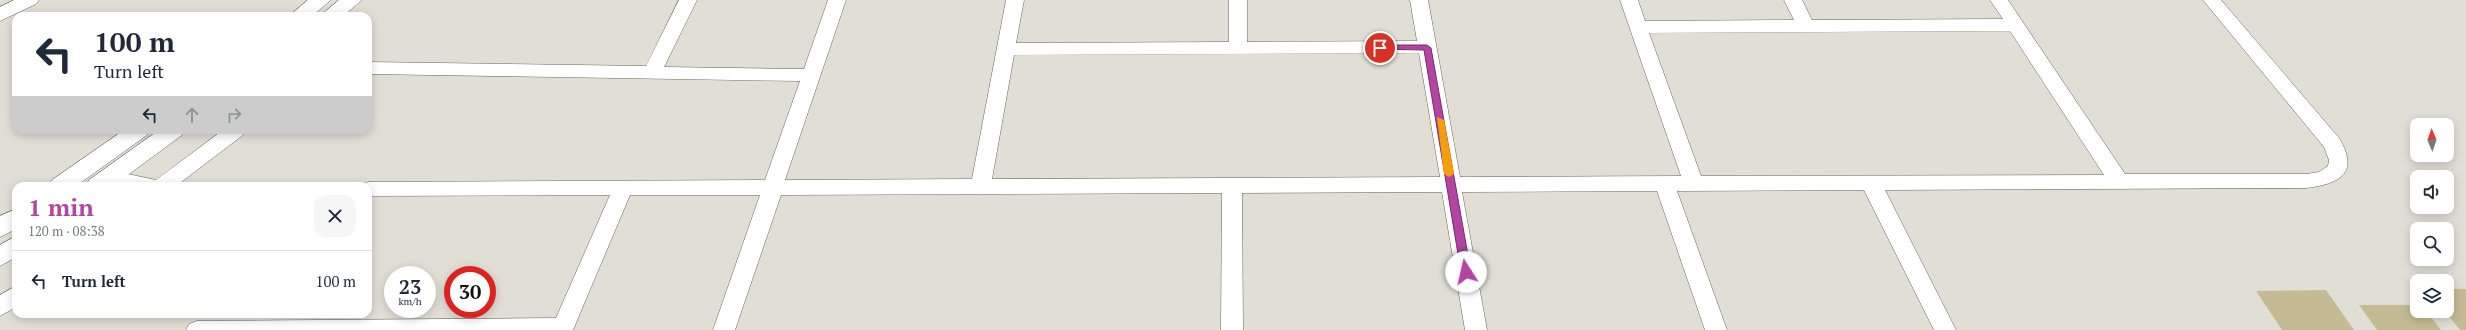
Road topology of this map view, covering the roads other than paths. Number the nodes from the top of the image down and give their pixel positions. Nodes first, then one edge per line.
1 (29, 0) edge
2 (321, 0) edge
3 (352, 0) edge
4 (688, 0) edge
5 (837, 0) edge
6 (1015, 0) edge
7 (1238, 0) edge
8 (1419, 0) edge
9 (1629, 0) edge
10 (1793, 0) edge
11 (1999, 0) edge
12 (2212, 0) edge
13 (304, 12) edge
14 (336, 12) edge
15 (0, 15) edge
16 (2016, 25) junction
17 (1806, 26) junction
18 (1638, 27) junction
19 (1238, 48) junction
20 (1427, 48) junction
21 (1006, 49) junction
22 (372, 68) edge
23 (652, 73) junction
24 (811, 75) junction
25 (132, 134) edge
26 (169, 134) edge
27 (231, 134) edge
28 (2119, 181) junction
29 (66, 182) edge
30 (103, 182) edge
31 (167, 182) edge
32 (1664, 183) junction
33 (1693, 183) junction
34 (1871, 183) junction
35 (1451, 184) junction
36 (1232, 185) junction
37 (981, 186) junction
38 (773, 187) junction
39 (623, 188) junction
40 (372, 189) edge
41 (12, 220) edge
42 (0, 228) edge
43 (12, 248) edge
44 (0, 257) edge
45 (12, 298) edge
46 (0, 307) edge
47 (562, 328) edge
48 (354, 329) edge
49 (197, 330) edge
50 (724, 330) edge
51 (1232, 330) edge
52 (1476, 330) edge
53 (1716, 330) edge
54 (1945, 330) edge

1 - 15 street
2 - 13 street
3 - 14 street
4 - 23 street
5 - 24 street
6 - 21 street
7 - 19 street
8 - 20 street
9 - 18 street
10 - 17 street
11 - 16 street
12 - 28 street
16 - 17 street
16 - 28 street
17 - 18 street
18 - 33 street
19 - 20 street
19 - 21 street
20 - 35 street
21 - 37 street
22 - 23 street
23 - 24 street
24 - 38 street
25 - 29 street
26 - 30 street
27 - 31 street
28 - 34 street
32 - 33 street
32 - 35 street
32 - 53 street
33 - 34 street
34 - 54 street
35 - 36 street
35 - 52 street
36 - 37 street
36 - 51 street
37 - 38 street
38 - 39 street
38 - 50 street
39 - 40 street
39 - 47 street
41 - 42 street
43 - 44 street
45 - 46 street
47 - 48 street
48 - 49 street

